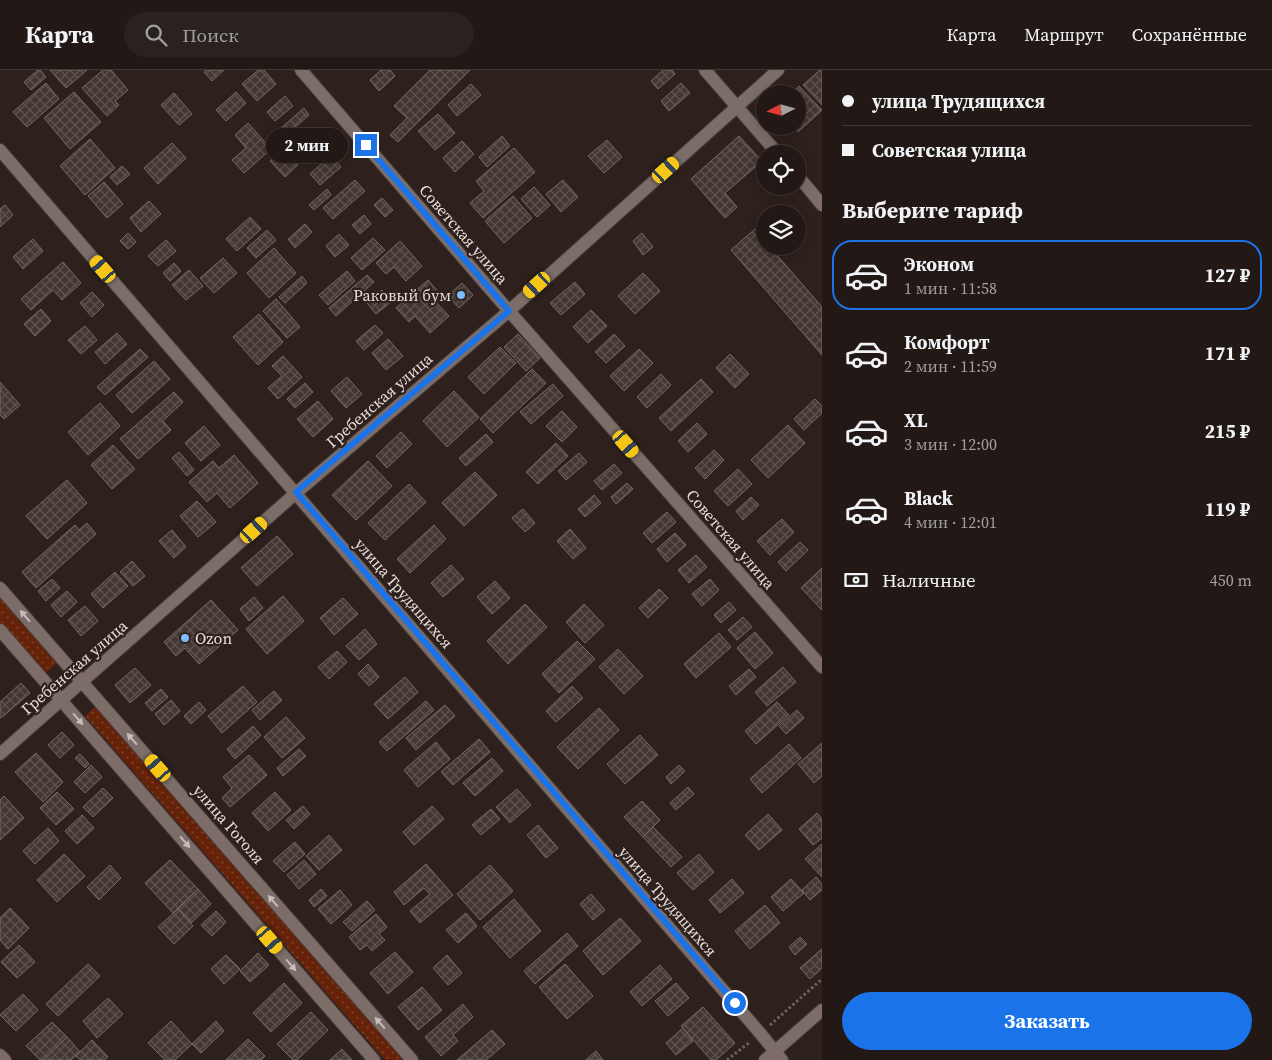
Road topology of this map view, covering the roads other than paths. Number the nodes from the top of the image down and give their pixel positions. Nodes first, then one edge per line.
1 (301, 70) edge
2 (706, 70) edge
3 (778, 70) edge
4 (737, 106) junction
5 (770, 145) edge
6 (0, 150) edge
7 (806, 186) edge
8 (822, 205) edge
9 (509, 311) junction
10 (296, 492) junction
11 (0, 588) edge
12 (0, 630) edge
13 (822, 667) edge
14 (82, 681) junction
15 (61, 699) junction
16 (0, 754) edge
17 (822, 1010) edge
18 (0, 1054) edge
19 (774, 1057) edge
20 (5, 1060) edge
21 (374, 1060) edge
22 (412, 1060) edge

1 - 9 street, Советская улица
2 - 4 street
3 - 4 street, Гребенская улица
4 - 5 street
4 - 9 street, Гребенская улица
6 - 10 street, улица Трудящихся
7 - 8 street
9 - 10 street, Гребенская улица
9 - 13 street, Советская улица
10 - 14 street, Гребенская улица
10 - 19 street, улица Трудящихся
14 -> 11 street, улица Гоголя
12 - 15 street
14 - 15 street, Гребенская улица
22 -> 14 street, улица Гоголя
15 - 16 street, Гребенская улица
15 -> 21 street
17 - 19 street
18 - 20 street

